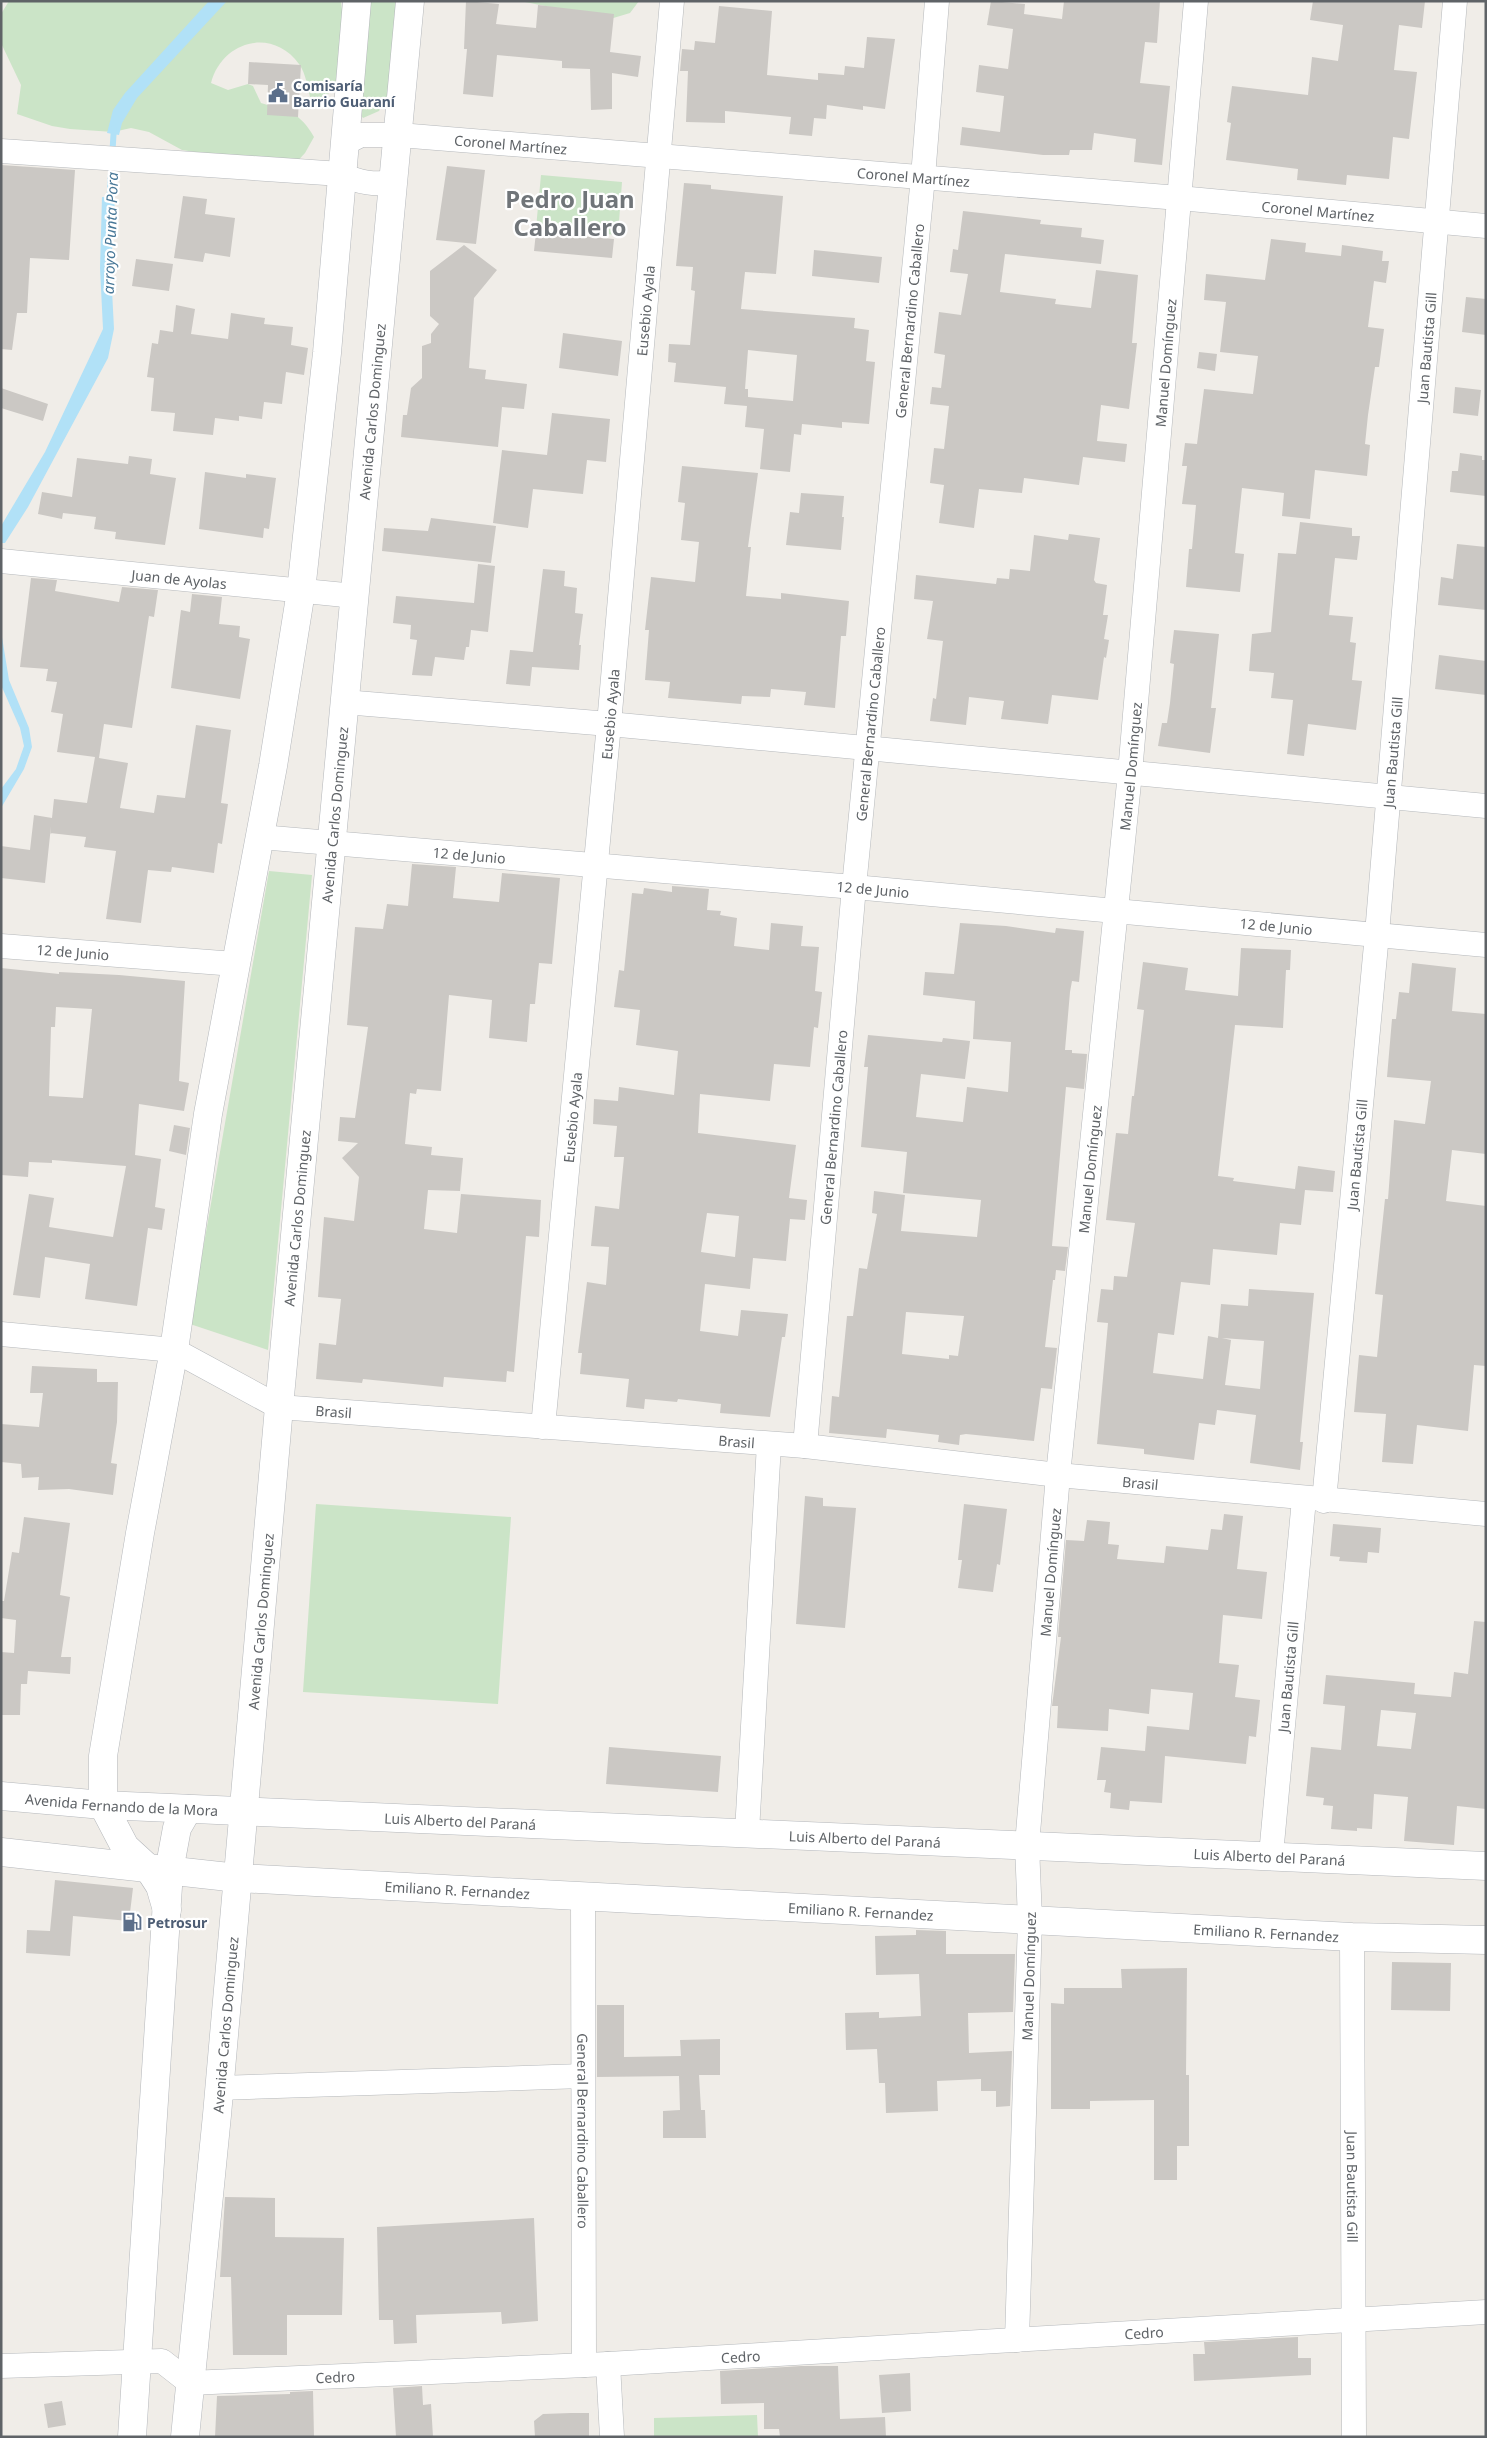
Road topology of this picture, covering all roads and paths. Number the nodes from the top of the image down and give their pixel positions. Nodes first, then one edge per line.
1 (357, 1) edge
2 (410, 1) edge
3 (672, 1) edge
4 (937, 1) edge
5 (1196, 1) edge
6 (1455, 1) edge
7 (399, 135) junction
8 (345, 143) junction
9 (1, 151) edge
10 (658, 155) junction
11 (341, 174) junction
12 (923, 177) junction
13 (394, 182) junction
14 (1179, 198) junction
15 (1435, 221) junction
16 (1486, 226) edge
17 (6, 561) edge
18 (301, 591) junction
19 (355, 596) junction
20 (344, 702) junction
21 (609, 724) junction
22 (868, 750) junction
23 (1130, 773) junction
24 (1387, 798) junction
25 (1486, 806) edge
26 (260, 837) junction
27 (332, 842) junction
28 (596, 864) junction
29 (854, 887) junction
30 (1116, 912) junction
31 (1377, 934) junction
32 (1486, 945) edge
33 (1, 946) edge
34 (235, 964) junction
35 (1, 1334) edge
36 (174, 1350) junction
37 (279, 1407) junction
38 (543, 1427) junction
39 (769, 1444) junction
40 (805, 1446) junction
41 (1058, 1475) junction
42 (1314, 1500) junction
43 (1486, 1514) edge
44 (1, 1796) edge
45 (103, 1805) junction
46 (188, 1809) junction
47 (244, 1812) junction
48 (747, 1832) junction
49 (1027, 1845) junction
50 (1, 1852) edge
51 (1271, 1855) junction
52 (1486, 1866) edge
53 (159, 1870) junction
54 (238, 1878) junction
55 (582, 1896) junction
56 (1030, 1920) junction
57 (1352, 1937) junction
58 (1486, 1940) edge
59 (583, 2076) junction
60 (219, 2088) junction
61 (1486, 2312) edge
62 (1354, 2320) junction
63 (1017, 2340) junction
64 (137, 2362) junction
65 (608, 2364) junction
66 (584, 2365) junction
67 (1, 2366) edge
68 (190, 2383) junction
69 (132, 2437) edge
70 (185, 2437) edge
71 (612, 2437) edge
72 (1354, 2437) edge

1 - 8 main road
2 - 7 main road, Avenida Carlos Dominguez
3 - 10 street, Eusebio Ayala
4 - 12 street, General Bernardino Caballero
5 - 14 street, Manuel Domínguez
6 - 15 street, Juan Bautista Gill
7 - 8 street, Coronel Martínez
7 - 10 street, Coronel Martínez
7 - 13 main road, Avenida Carlos Dominguez
8 - 11 main road
9 - 11 street
10 - 12 street, Coronel Martínez
10 - 21 street, Eusebio Ayala
11 - 13 street
11 - 18 main road
12 - 14 street, Coronel Martínez
12 - 22 street, General Bernardino Caballero
13 - 19 main road, Avenida Carlos Dominguez
14 - 15 street, Coronel Martínez
14 - 23 street, Manuel Domínguez
15 - 16 street, Coronel Martínez
15 - 24 street, Juan Bautista Gill
17 - 18 street, Juan de Ayolas
18 - 19 street, Juan de Ayolas
18 - 26 main road
19 - 20 main road, Avenida Carlos Dominguez
20 - 21 street
20 - 27 main road, Avenida Carlos Dominguez
21 - 22 street
21 - 28 street, Eusebio Ayala
22 - 23 street
22 - 29 street, General Bernardino Caballero
23 - 24 street
23 - 30 street, Manuel Domínguez
24 - 25 street
24 - 31 street, Juan Bautista Gill
26 - 27 street, 12 de Junio
26 - 34 main road
27 - 28 street, 12 de Junio
27 - 37 main road, Avenida Carlos Dominguez
28 - 29 street, 12 de Junio
28 - 38 street, Eusebio Ayala
29 - 30 street, 12 de Junio
29 - 40 street, General Bernardino Caballero
30 - 31 street, 12 de Junio
30 - 41 street, Manuel Domínguez
31 - 32 street, 12 de Junio
31 - 42 street, Juan Bautista Gill
33 - 34 street, 12 de Junio
34 - 36 main road
35 - 36 street, Brasil
36 - 37 street, Brasil
36 - 45 main road
37 - 38 street, Brasil
37 - 47 main road, Avenida Carlos Dominguez
38 - 39 street, Brasil
39 - 40 street, Brasil
39 - 48 street
40 - 41 street, Brasil
41 - 42 street, Brasil
41 - 49 street, Manuel Domínguez
42 - 43 street, Brasil
42 - 51 street, Juan Bautista Gill
44 - 45 main road, Avenida Fernando de la Mora
45 - 46 main road, Avenida Fernando de la Mora
45 - 53 main road
46 - 47 main road, Avenida Fernando de la Mora
46 - 53 main road
47 - 48 main road, Luis Alberto del Paraná
47 - 54 main road, Avenida Carlos Dominguez
48 - 49 main road, Luis Alberto del Paraná
49 - 51 main road, Luis Alberto del Paraná
49 - 56 street, Manuel Domínguez
50 - 53 main road
51 - 52 main road, Luis Alberto del Paraná
53 - 54 main road
53 - 64 main road
54 - 55 main road, Emiliano R. Fernandez
54 - 60 main road, Avenida Carlos Dominguez
55 - 56 main road, Emiliano R. Fernandez
55 - 59 street, General Bernardino Caballero
56 - 57 main road, Emiliano R. Fernandez
56 - 63 street, Manuel Domínguez
57 - 58 main road, Emiliano R. Fernandez
57 - 62 street, Juan Bautista Gill
59 - 60 street
59 - 66 street, General Bernardino Caballero
60 - 68 main road, Avenida Carlos Dominguez
61 - 62 street, Cedro
62 - 63 street, Cedro
62 - 72 street, Juan Bautista Gill
63 - 65 street, Cedro
64 - 67 street
64 - 68 street
64 - 69 main road
65 - 66 street, Cedro
65 - 71 street
66 - 68 street, Cedro
68 - 70 main road, Avenida Carlos Dominguez

